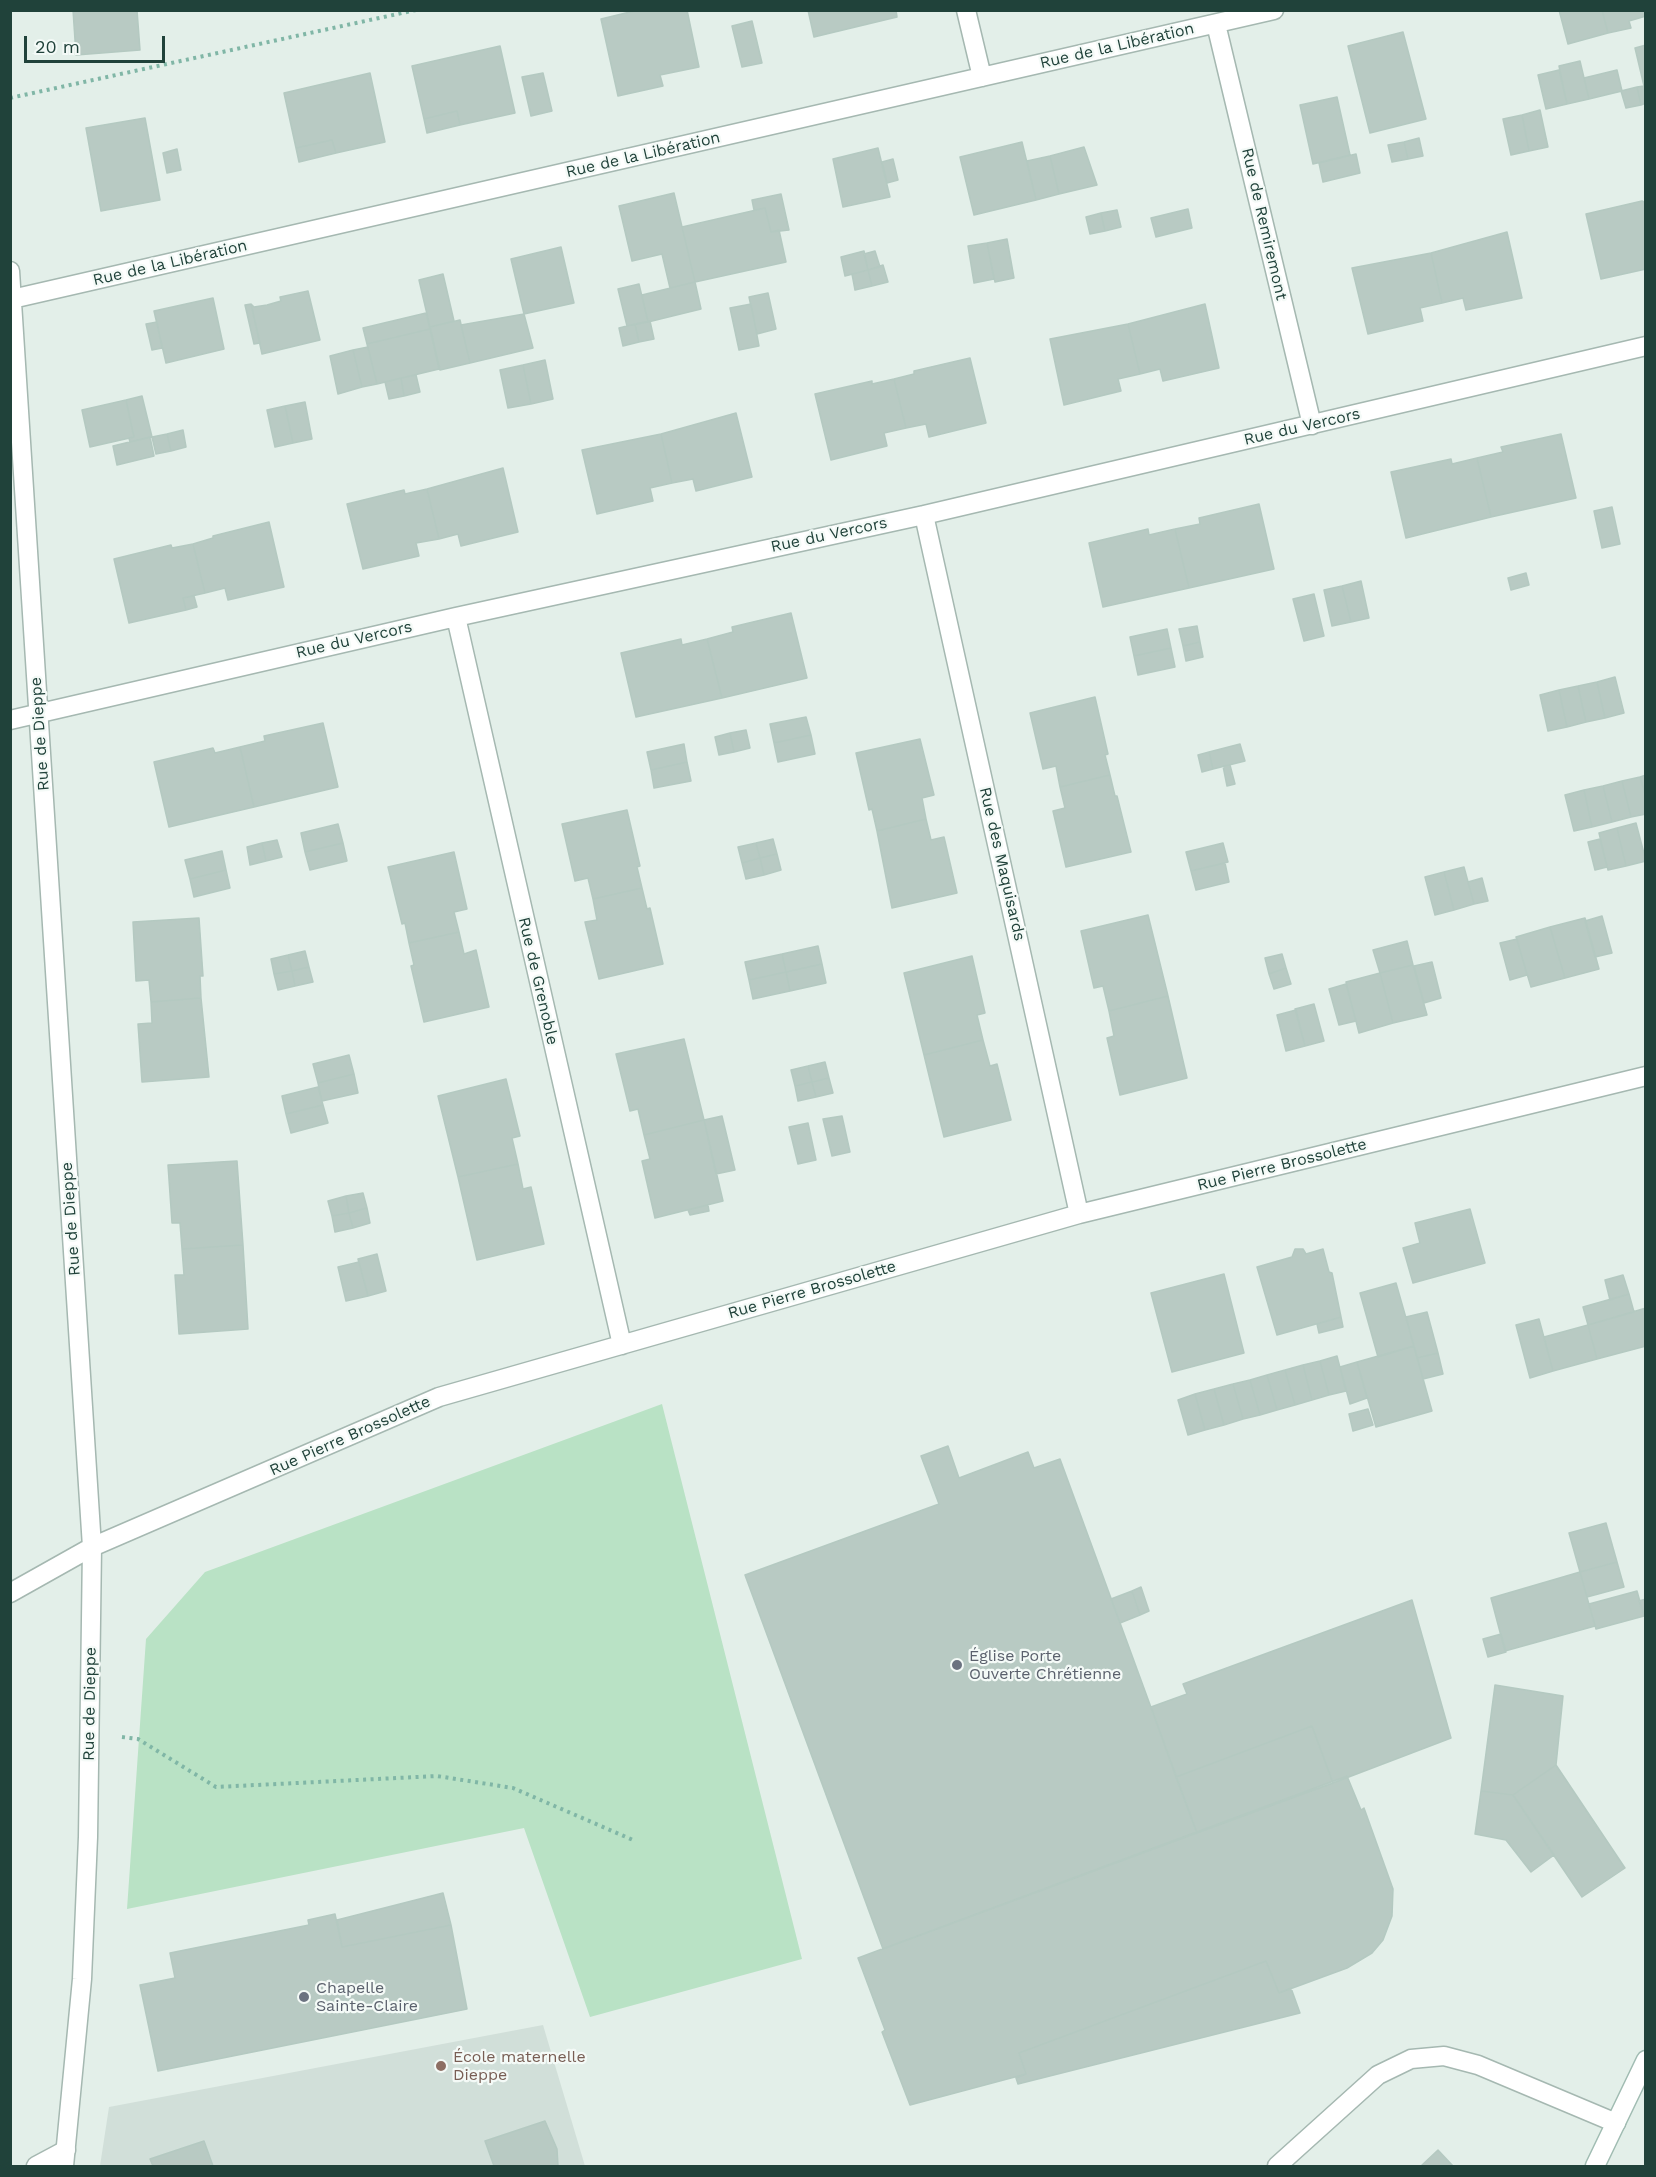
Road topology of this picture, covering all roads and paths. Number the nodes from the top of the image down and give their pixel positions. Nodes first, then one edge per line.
1 (416, 10) edge
2 (966, 10) edge
3 (1274, 10) edge
4 (1216, 24) junction
5 (982, 77) junction
6 (10, 98) edge
7 (10, 271) edge
8 (12, 299) junction
9 (1646, 346) edge
10 (1312, 425) junction
11 (924, 514) junction
12 (456, 617) junction
13 (39, 712) junction
14 (10, 720) edge
15 (1646, 1076) edge
16 (1079, 1214) junction
17 (622, 1345) junction
18 (92, 1547) junction
19 (10, 1593) edge
20 (90, 1733) junction
21 (633, 1840) dead end
22 (1646, 2060) edge
23 (1640, 2086) edge
24 (1616, 2123) junction
25 (65, 2158) edge
26 (36, 2166) edge
27 (1277, 2166) edge
28 (1595, 2166) edge

1 - 6 path
2 - 5 street
3 - 4 street, Rue de la Libération
4 - 5 street, Rue de la Libération
4 - 10 street, Rue de Remiremont
5 - 8 street, Rue de la Libération
7 - 8 street, Rue de Dieppe
8 - 13 street, Rue de Dieppe
9 - 10 street, Rue du Vercors
10 - 11 street, Rue du Vercors
11 - 12 street, Rue du Vercors
11 - 16 street, Rue des Maquisards
12 - 13 street, Rue du Vercors
12 - 17 street, Rue de Grenoble
13 - 14 street, Rue du Vercors
13 - 18 street, Rue de Dieppe
15 - 16 street, Rue Pierre Brossolette
16 - 17 street, Rue Pierre Brossolette
17 - 18 street, Rue Pierre Brossolette
18 - 19 street, Rue Pierre Brossolette
18 - 20 street, Rue de Dieppe
20 - 21 path
20 - 25 street, Rue de Dieppe
22 - 23 street
23 - 24 street
24 - 27 street
24 - 28 street
25 - 26 street

